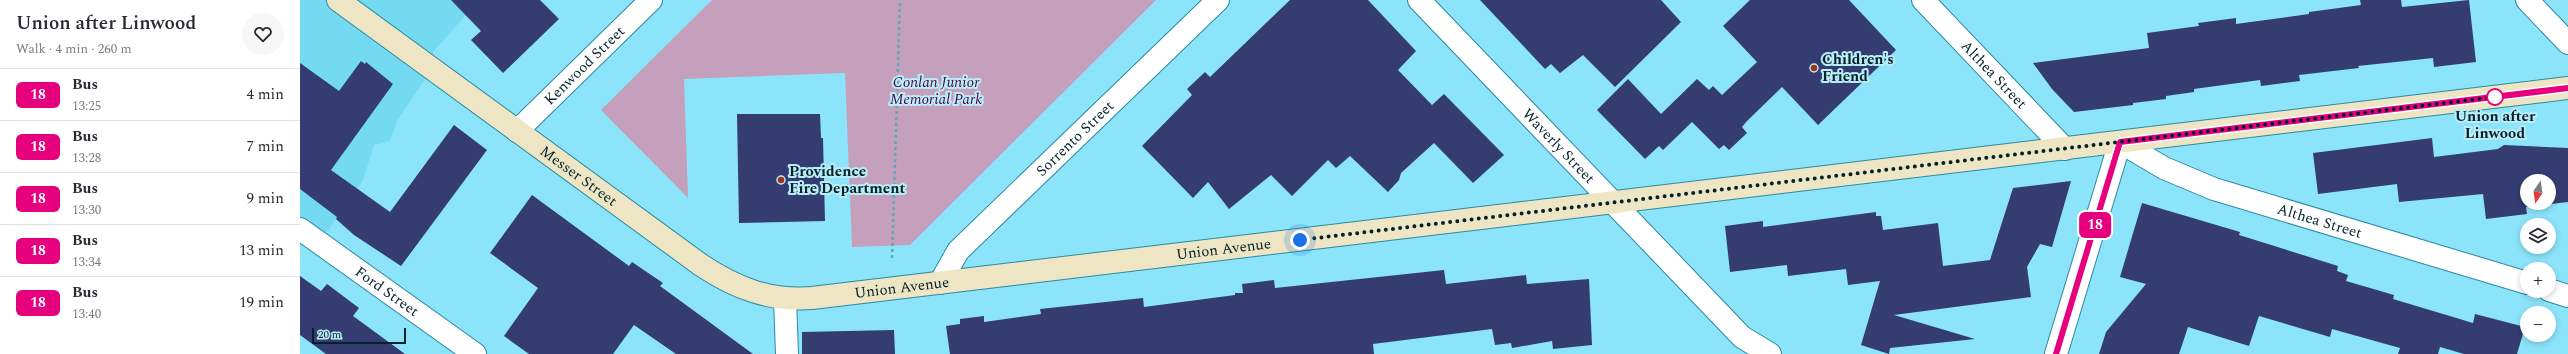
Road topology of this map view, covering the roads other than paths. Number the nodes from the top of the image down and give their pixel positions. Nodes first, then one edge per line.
1 (338, 0) edge
2 (651, 0) edge
3 (1218, 0) edge
4 (1419, 0) edge
5 (1923, 0) edge
6 (2527, 0) edge
7 (2568, 43) edge
8 (2568, 88) edge
9 (517, 131) junction
10 (2120, 142) junction
11 (2065, 149) junction
12 (1612, 203) junction
13 (300, 229) edge
14 (2520, 281) edge
15 (940, 283) junction
16 (2556, 292) edge
17 (2568, 296) edge
18 (785, 299) junction
19 (475, 354) edge
20 (787, 354) edge
21 (1770, 354) edge
22 (2056, 354) edge

1 - 9 main road, Messer Street
2 - 9 street, Kenwood Street
3 - 15 street, Sorrento Street
4 - 12 street, Waverly Street
5 - 11 street, Althea Street
6 - 7 street
8 - 10 main road, Union Avenue
9 - 18 main road, Messer Street
10 - 11 main road, Union Avenue
10 - 14 street, Althea Street
10 - 22 street
11 - 12 main road, Union Avenue
12 - 15 main road, Union Avenue
12 - 21 street, Waverly Street
13 - 19 street, Ford Street
15 - 18 main road, Union Avenue
16 - 17 street
18 - 20 street

